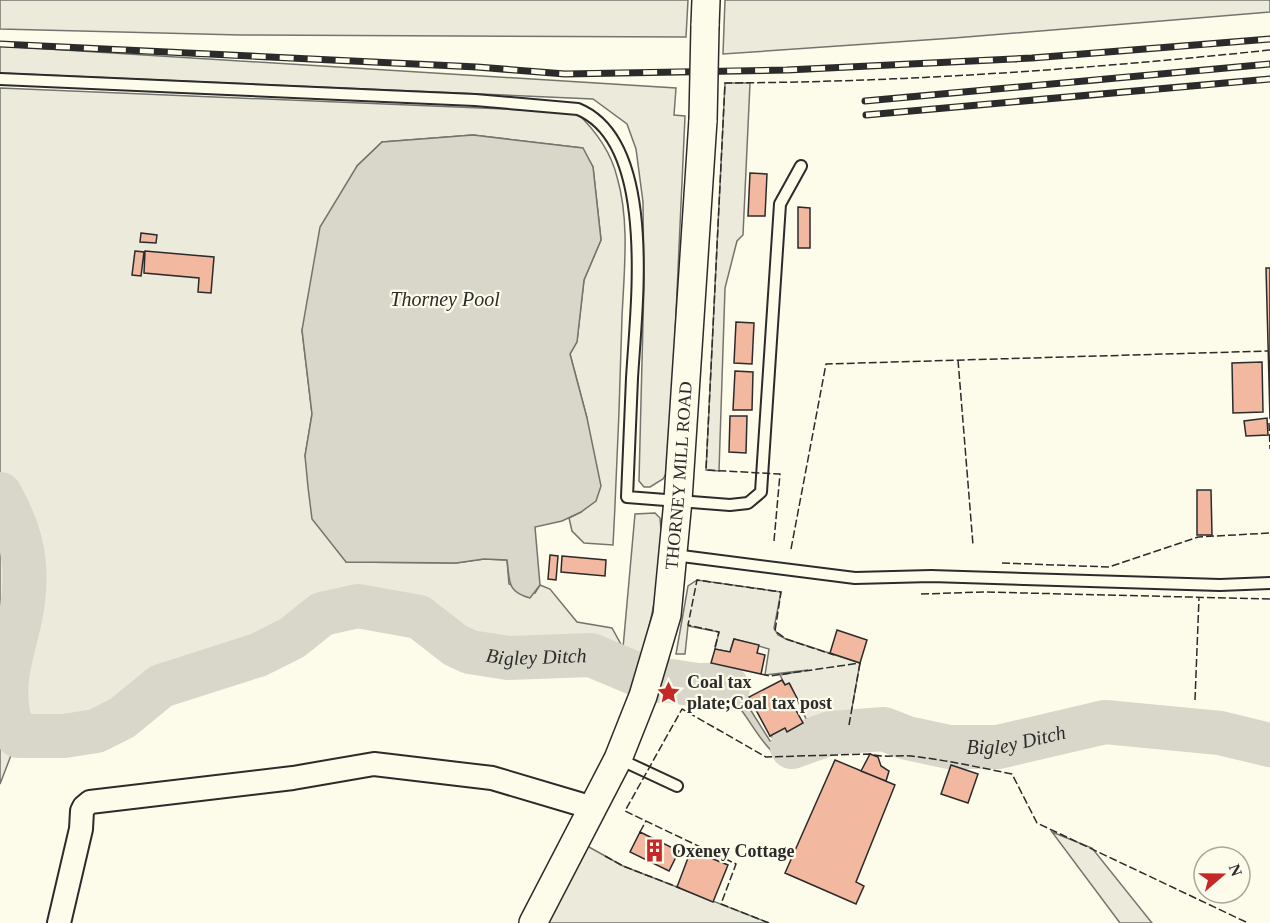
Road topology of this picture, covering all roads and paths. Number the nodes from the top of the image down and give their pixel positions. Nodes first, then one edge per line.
1 (705, 13) edge
2 (0, 79) edge
3 (801, 166) dead end
4 (678, 500) junction
5 (674, 555) junction
6 (1270, 583) edge
7 (618, 759) junction
8 (677, 786) dead end
9 (593, 808) junction
10 (59, 923) edge
11 (533, 923) edge

1 - 4 street, THORNEY MILL ROAD, bridge
2 - 4 lane
3 - 4 lane
4 - 5 street, THORNEY MILL ROAD
5 - 6 lane
5 - 7 street, THORNEY MILL ROAD
7 - 8 lane
7 - 9 street, THORNEY MILL ROAD
9 - 10 street
9 - 11 street, THORNEY MILL ROAD

